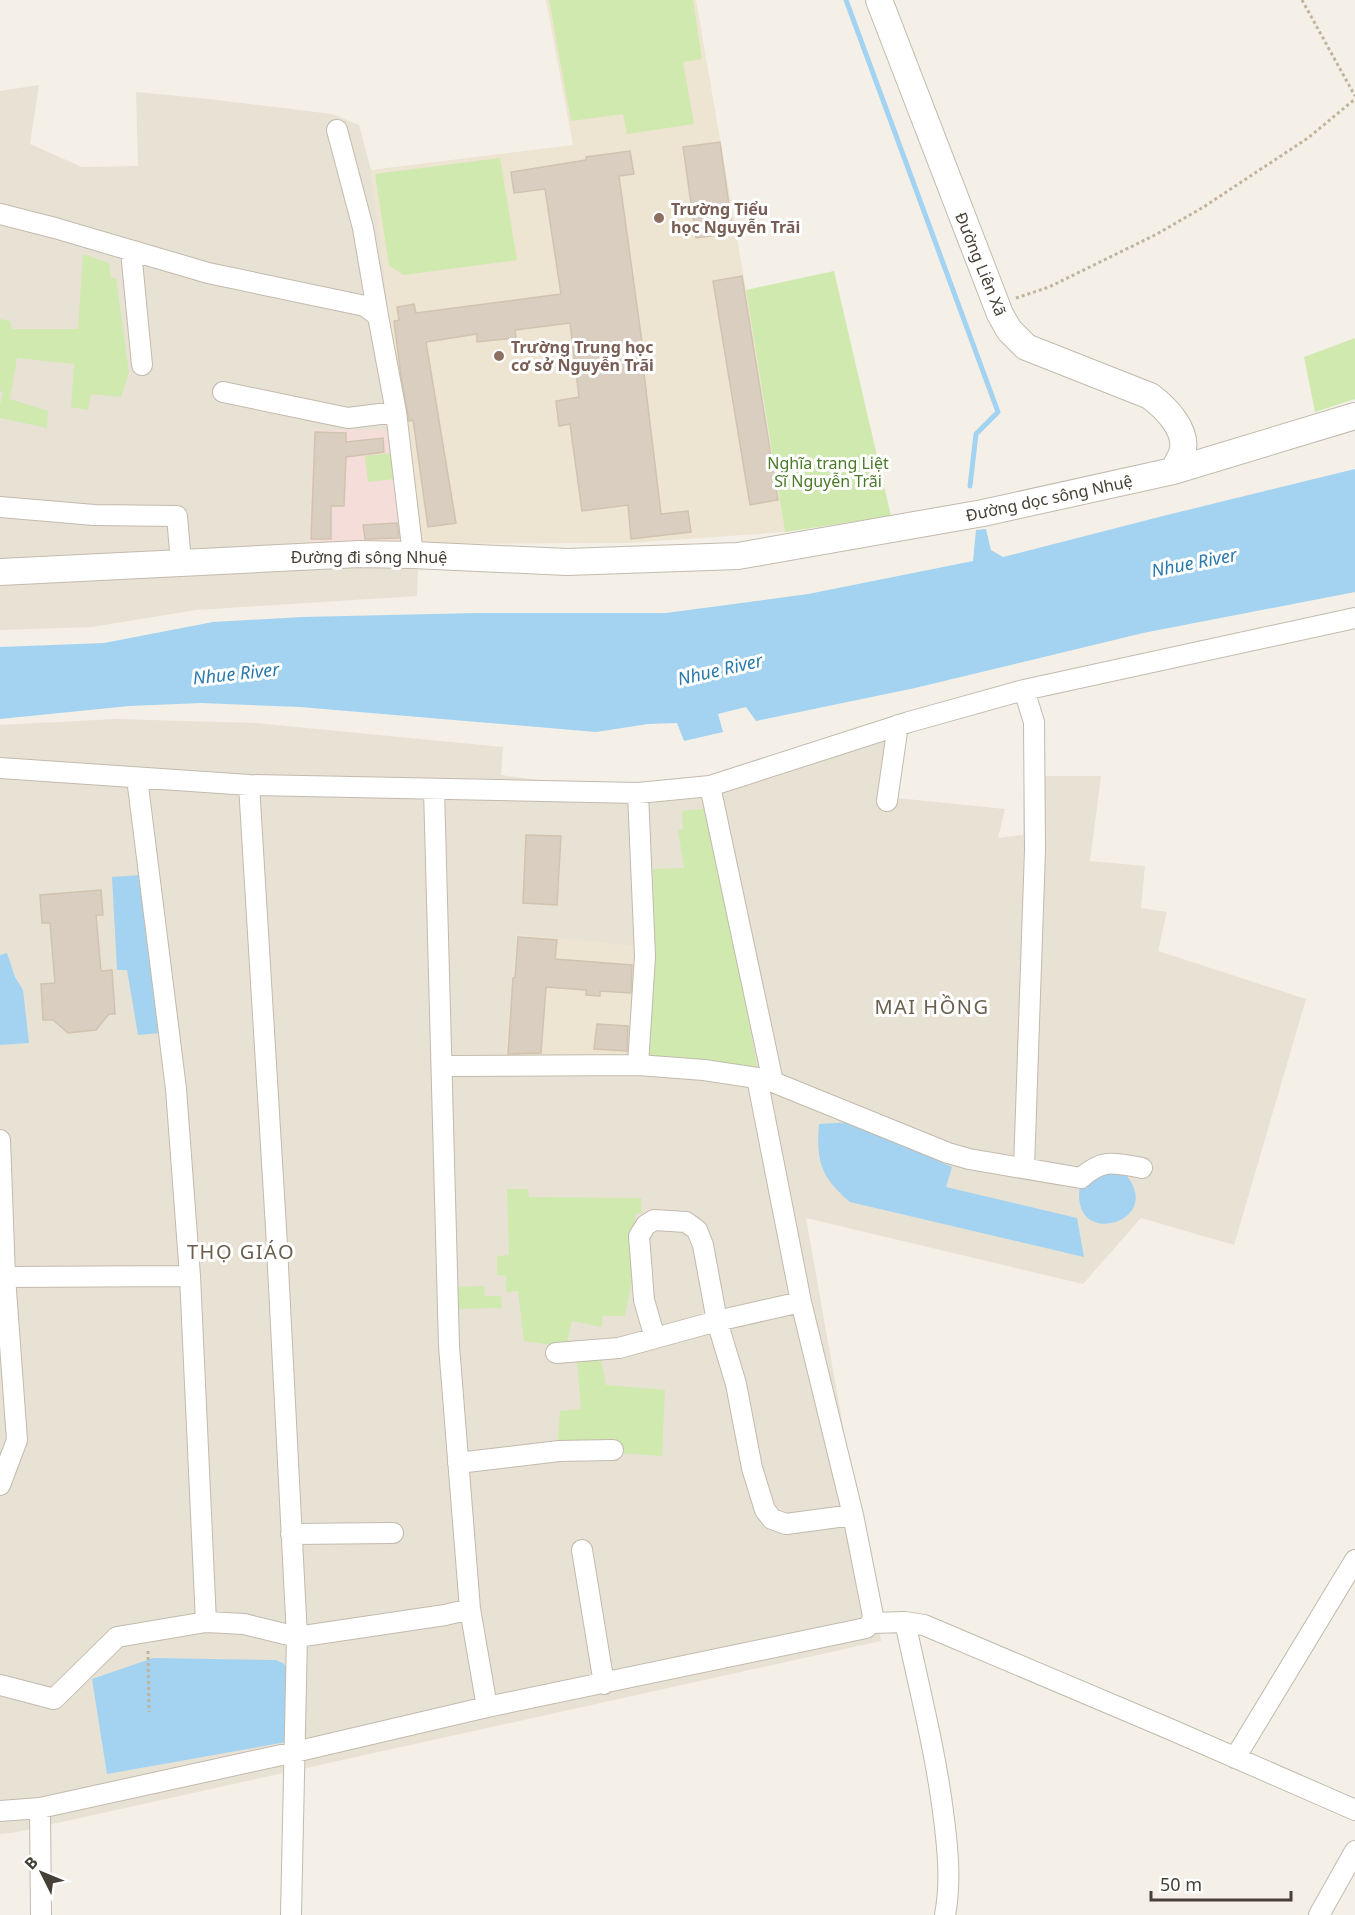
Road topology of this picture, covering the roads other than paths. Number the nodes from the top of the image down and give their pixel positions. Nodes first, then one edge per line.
1 (879, 0) edge
2 (337, 130) dead end
3 (0, 214) edge
4 (131, 250) junction
5 (378, 316) junction
6 (142, 365) dead end
7 (223, 392) dead end
8 (396, 412) junction
9 (1355, 416) edge
10 (1173, 471) junction
11 (0, 507) edge
12 (413, 555) junction
13 (738, 556) joint
14 (181, 563) junction
15 (0, 572) edge
16 (1355, 618) edge
17 (1024, 690) junction
18 (898, 725) junction
19 (0, 768) edge
20 (136, 778) junction
21 (249, 785) junction
22 (710, 786) junction
23 (434, 789) junction
24 (638, 793) junction
25 (887, 801) dead end
26 (638, 1065) junction
27 (442, 1066) junction
28 (765, 1080) junction
29 (0, 1140) edge
30 (1024, 1168) junction
31 (1142, 1168) dead end
32 (190, 1276) junction
33 (6, 1277) junction
34 (801, 1302) junction
35 (4, 1316) edge
36 (717, 1321) junction
37 (655, 1338) junction
38 (556, 1353) dead end
39 (613, 1450) dead end
40 (458, 1463) junction
41 (1, 1479) edge
42 (853, 1515) junction
43 (393, 1533) dead end
44 (291, 1534) junction
45 (582, 1550) dead end
46 (1355, 1560) edge
47 (470, 1609) junction
48 (206, 1622) junction
49 (905, 1622) junction
50 (871, 1623) junction
51 (297, 1637) junction
52 (604, 1684) junction
53 (0, 1685) edge
54 (487, 1707) junction
55 (295, 1752) junction
56 (1235, 1758) junction
57 (40, 1808) junction
58 (1355, 1810) edge
59 (0, 1811) edge
60 (1355, 1851) edge
61 (41, 1915) edge
62 (291, 1915) edge
63 (945, 1915) edge
64 (1318, 1915) edge

1 - 10 street, Đường Liên Xã
2 - 5 street
3 - 4 street
4 - 5 street
4 - 6 street
5 - 8 street
7 - 8 street
8 - 12 street
9 - 10 street, Đường dọc sông Nhuệ
10 - 13 street, Đường dọc sông Nhuệ
11 - 14 street
12 - 13 street, Đường đi sông Nhuệ
12 - 14 street, Đường đi sông Nhuệ
14 - 15 street, Đường đi sông Nhuệ
16 - 17 street
17 - 18 street
17 - 30 street
18 - 22 street
18 - 25 street
19 - 20 street
20 - 21 street
20 - 32 street
21 - 23 street
21 - 44 street
22 - 24 street
22 - 28 street
23 - 24 street
23 - 27 street
24 - 26 street
26 - 27 street
26 - 28 street
27 - 40 street
28 - 30 street
28 - 34 street
29 - 33 street
30 - 31 street
32 - 33 street
32 - 48 street
33 - 35 street
34 - 36 street
34 - 42 street
35 - 41 street
36 - 37 street
36 - 37 street
36 - 42 street
37 - 38 street
39 - 40 street
40 - 47 street
42 - 50 street
43 - 44 street
44 - 51 street
45 - 52 street
46 - 56 street
47 - 51 street
47 - 54 street
48 - 51 street
48 - 53 street
49 - 50 street
49 - 56 street
49 - 63 street
50 - 52 street
51 - 55 street
52 - 54 street
54 - 55 street
55 - 57 street
55 - 62 street
56 - 58 street
57 - 59 street
57 - 61 street
60 - 64 street

